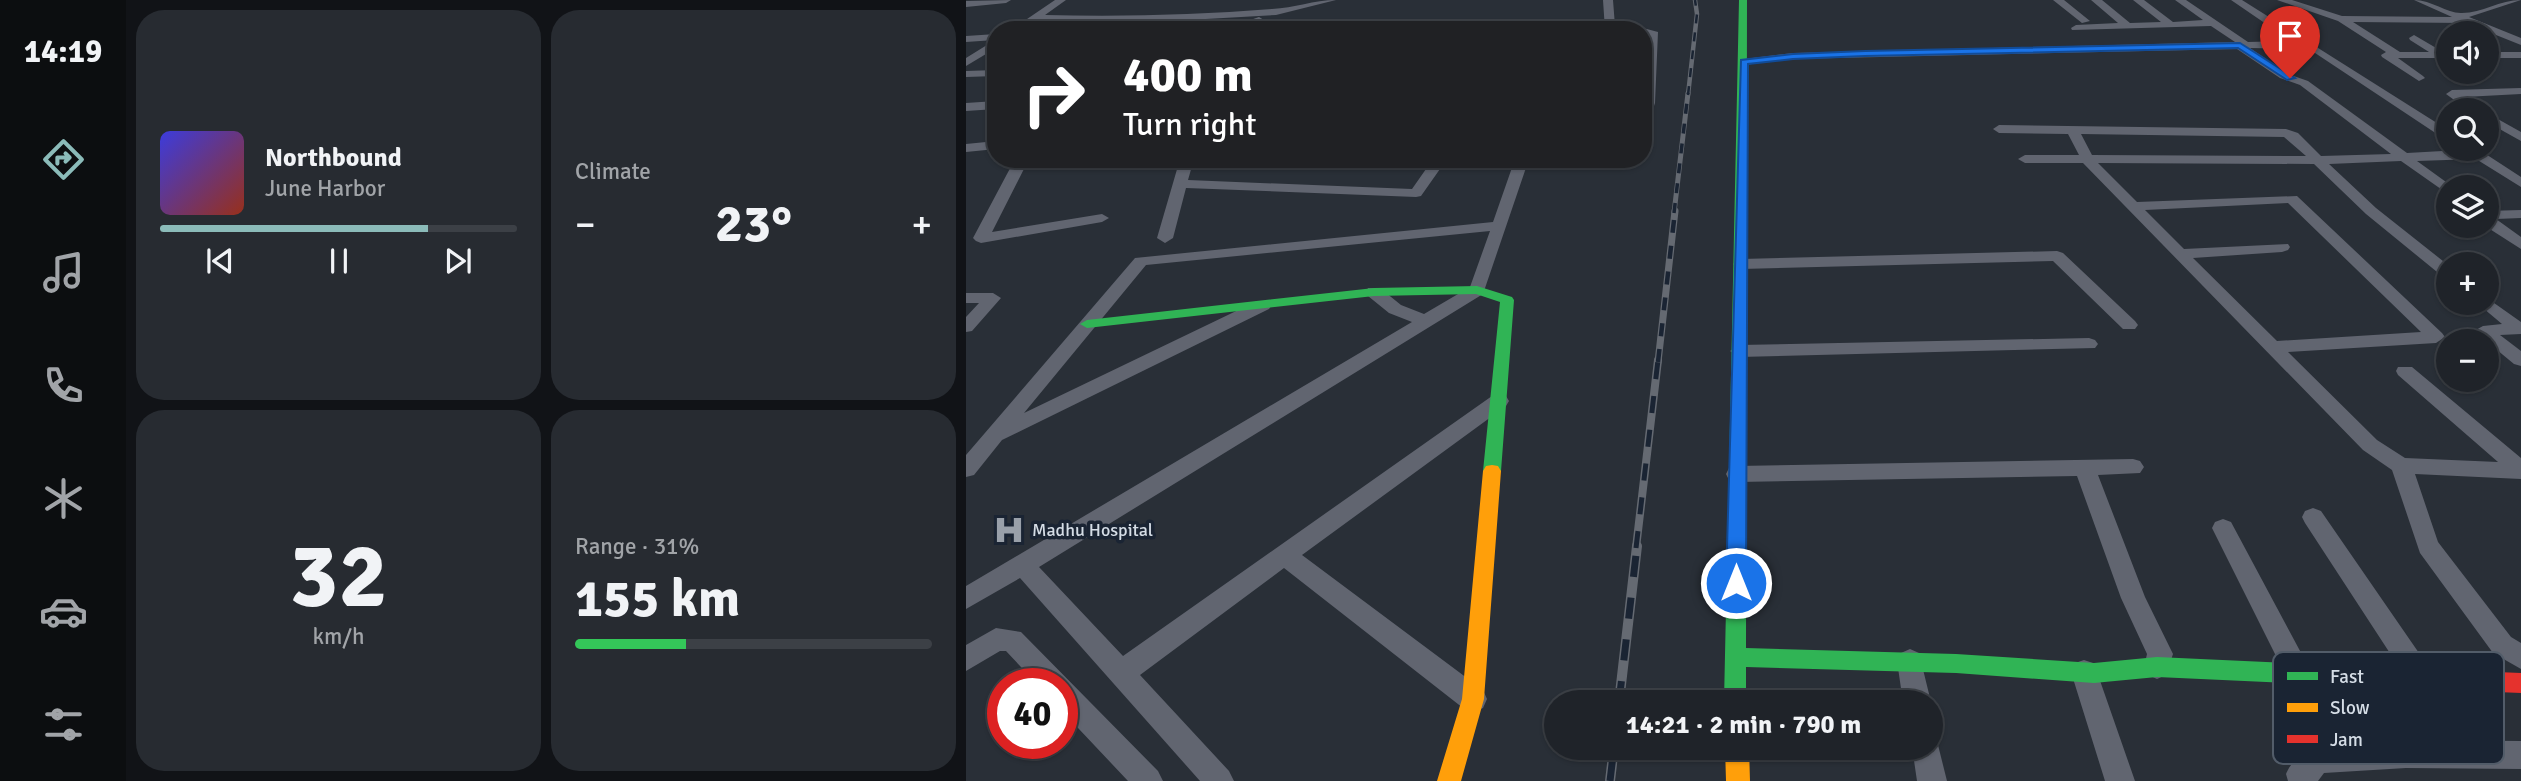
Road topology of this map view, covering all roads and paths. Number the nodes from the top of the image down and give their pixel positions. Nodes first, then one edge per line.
1 (1006, 0) edge
2 (1061, 0) edge
3 (1331, 0) edge
4 (1608, 0) edge
5 (1743, 0) edge
6 (2059, 0) edge
7 (2096, 0) edge
8 (2138, 0) edge
9 (2180, 0) edge
10 (2236, 0) edge
11 (2282, 0) edge
12 (2419, 0) edge
13 (2518, 0) edge
14 (966, 4) edge
15 (1276, 12) junction
16 (1033, 18) junction
17 (2463, 18) junction
18 (2341, 19) junction
19 (1029, 21) edge
20 (1254, 21) edge
21 (1609, 21) edge
22 (2077, 23) junction
23 (2214, 23) junction
24 (2171, 25) junction
25 (2127, 26) junction
26 (987, 38) edge
27 (2414, 38) dead end
28 (966, 39) edge
29 (2521, 42) edge
30 (2302, 44) junction
31 (2243, 46) junction
32 (2096, 49) junction
33 (987, 50) edge
34 (2436, 51) edge
35 (2398, 55) junction
36 (2499, 55) edge
37 (2521, 55) edge
38 (2436, 57) edge
39 (1744, 62) junction
40 (966, 63) edge
41 (987, 73) edge
42 (966, 74) edge
43 (2419, 78) dead end
44 (2521, 91) edge
45 (2458, 98) edge
46 (987, 106) edge
47 (966, 107) edge
48 (2501, 125) joint
49 (2521, 125) edge
50 (2436, 127) edge
51 (1999, 129) dead end
52 (2073, 130) junction
53 (2521, 138) edge
54 (987, 146) edge
55 (966, 148) edge
56 (2436, 155) edge
57 (2407, 158) junction
58 (2025, 159) dead end
59 (2315, 160) junction
60 (2088, 161) junction
61 (2488, 161) edge
62 (1018, 168) edge
63 (1184, 168) edge
64 (1434, 168) edge
65 (1519, 168) edge
66 (2436, 181) edge
67 (2521, 183) edge
68 (1180, 184) junction
69 (2134, 206) junction
70 (2521, 214) edge
71 (2499, 216) edge
72 (1102, 218) dead end
73 (1499, 226) junction
74 (2499, 227) edge
75 (1165, 238) dead end
76 (2521, 244) edge
77 (2282, 247) dead end
78 (2179, 254) junction
79 (2436, 263) edge
80 (1741, 264) junction
81 (1477, 290) junction
82 (1374, 292) junction
83 (966, 298) edge
84 (1263, 304) junction
85 (2499, 313) edge
86 (1425, 321) junction
87 (1087, 324) junction
88 (2129, 325) dead end
89 (966, 327) edge
90 (2089, 344) dead end
91 (2272, 346) junction
92 (1739, 351) junction
93 (2521, 360) edge
94 (2405, 370) dead end
95 (1499, 401) junction
96 (990, 438) junction
97 (2401, 466) junction
98 (2133, 467) dead end
99 (2085, 468) junction
100 (966, 469) edge
101 (2521, 470) edge
102 (1737, 474) junction
103 (2312, 517) dead end
104 (2223, 528) dead end
105 (1284, 555) junction
106 (1023, 565) junction
107 (966, 599) edge
108 (2287, 652) edge
109 (2403, 652) edge
110 (1736, 657) junction
111 (2521, 657) edge
112 (966, 659) edge
113 (1910, 661) junction
114 (2157, 667) junction
115 (1039, 668) edge
116 (2084, 672) junction
117 (2273, 672) edge
118 (1121, 673) junction
119 (1735, 690) edge
120 (1915, 690) edge
121 (1474, 699) junction
122 (1078, 709) edge
123 (1737, 760) edge
124 (1928, 760) edge
125 (2313, 764) edge
126 (1215, 780) edge
127 (1148, 781) edge
128 (1448, 781) edge
129 (1738, 781) edge
130 (1932, 781) edge
131 (2120, 781) edge
132 (2303, 781) edge

1 - 14 street
2 - 16 street
3 - 15 street
4 - 21 street
5 - 39 street
6 - 22 street
7 - 25 street
8 - 24 street
9 - 23 street
10 - 30 street
11 - 18 street
12 - 17 street
13 - 17 street
15 - 16 street
15 - 20 street
16 - 19 street
17 - 18 street
17 - 29 street
18 - 35 street
22 - 25 street
22 - 32 street
23 - 24 street
23 - 31 street
24 - 25 street
26 - 28 street
27 - 34 street
30 - 31 street
30 - 50 street
31 - 32 street
31 - 57 street
32 - 39 street
33 - 40 street
35 - 38 street
35 - 43 street
36 - 37 street
39 - 80 street
41 - 42 street
44 - 45 street
46 - 47 street
48 - 49 street
48 - 53 street
51 - 52 street
52 - 59 street
52 - 60 street
54 - 55 street
56 - 57 street
57 - 59 street
57 - 66 street
58 - 60 street
59 - 60 street
59 - 79 street
60 - 69 street
61 - 67 street
62 - 72 street
63 - 68 street
64 - 68 street
65 - 73 street
68 - 75 street
69 - 78 street
69 - 91 street
70 - 71 street
73 - 81 street
73 - 87 street
74 - 76 street
77 - 78 street
78 - 91 street
80 - 88 street
80 - 92 street
81 - 82 street
81 - 86 street
81 - 95 street
82 - 84 street
82 - 86 street
83 - 89 street
84 - 87 street
84 - 96 street
85 - 93 street
86 - 106 street
87 - 96 street
90 - 92 street
91 - 97 street
92 - 102 street
94 - 101 street
95 - 105 street
95 - 121 street
96 - 100 street
97 - 101 street
97 - 111 street
98 - 99 street
99 - 102 street
99 - 114 street
102 - 110 street
103 - 109 street
104 - 108 street
105 - 118 street
105 - 121 street
106 - 107 street
106 - 118 street
110 - 113 street
110 - 119 street
112 - 115 street
113 - 116 street
113 - 120 street
114 - 116 street
114 - 117 street
116 - 131 street
118 - 126 street
121 - 128 street
122 - 127 street
123 - 129 street
124 - 130 street
125 - 132 street

